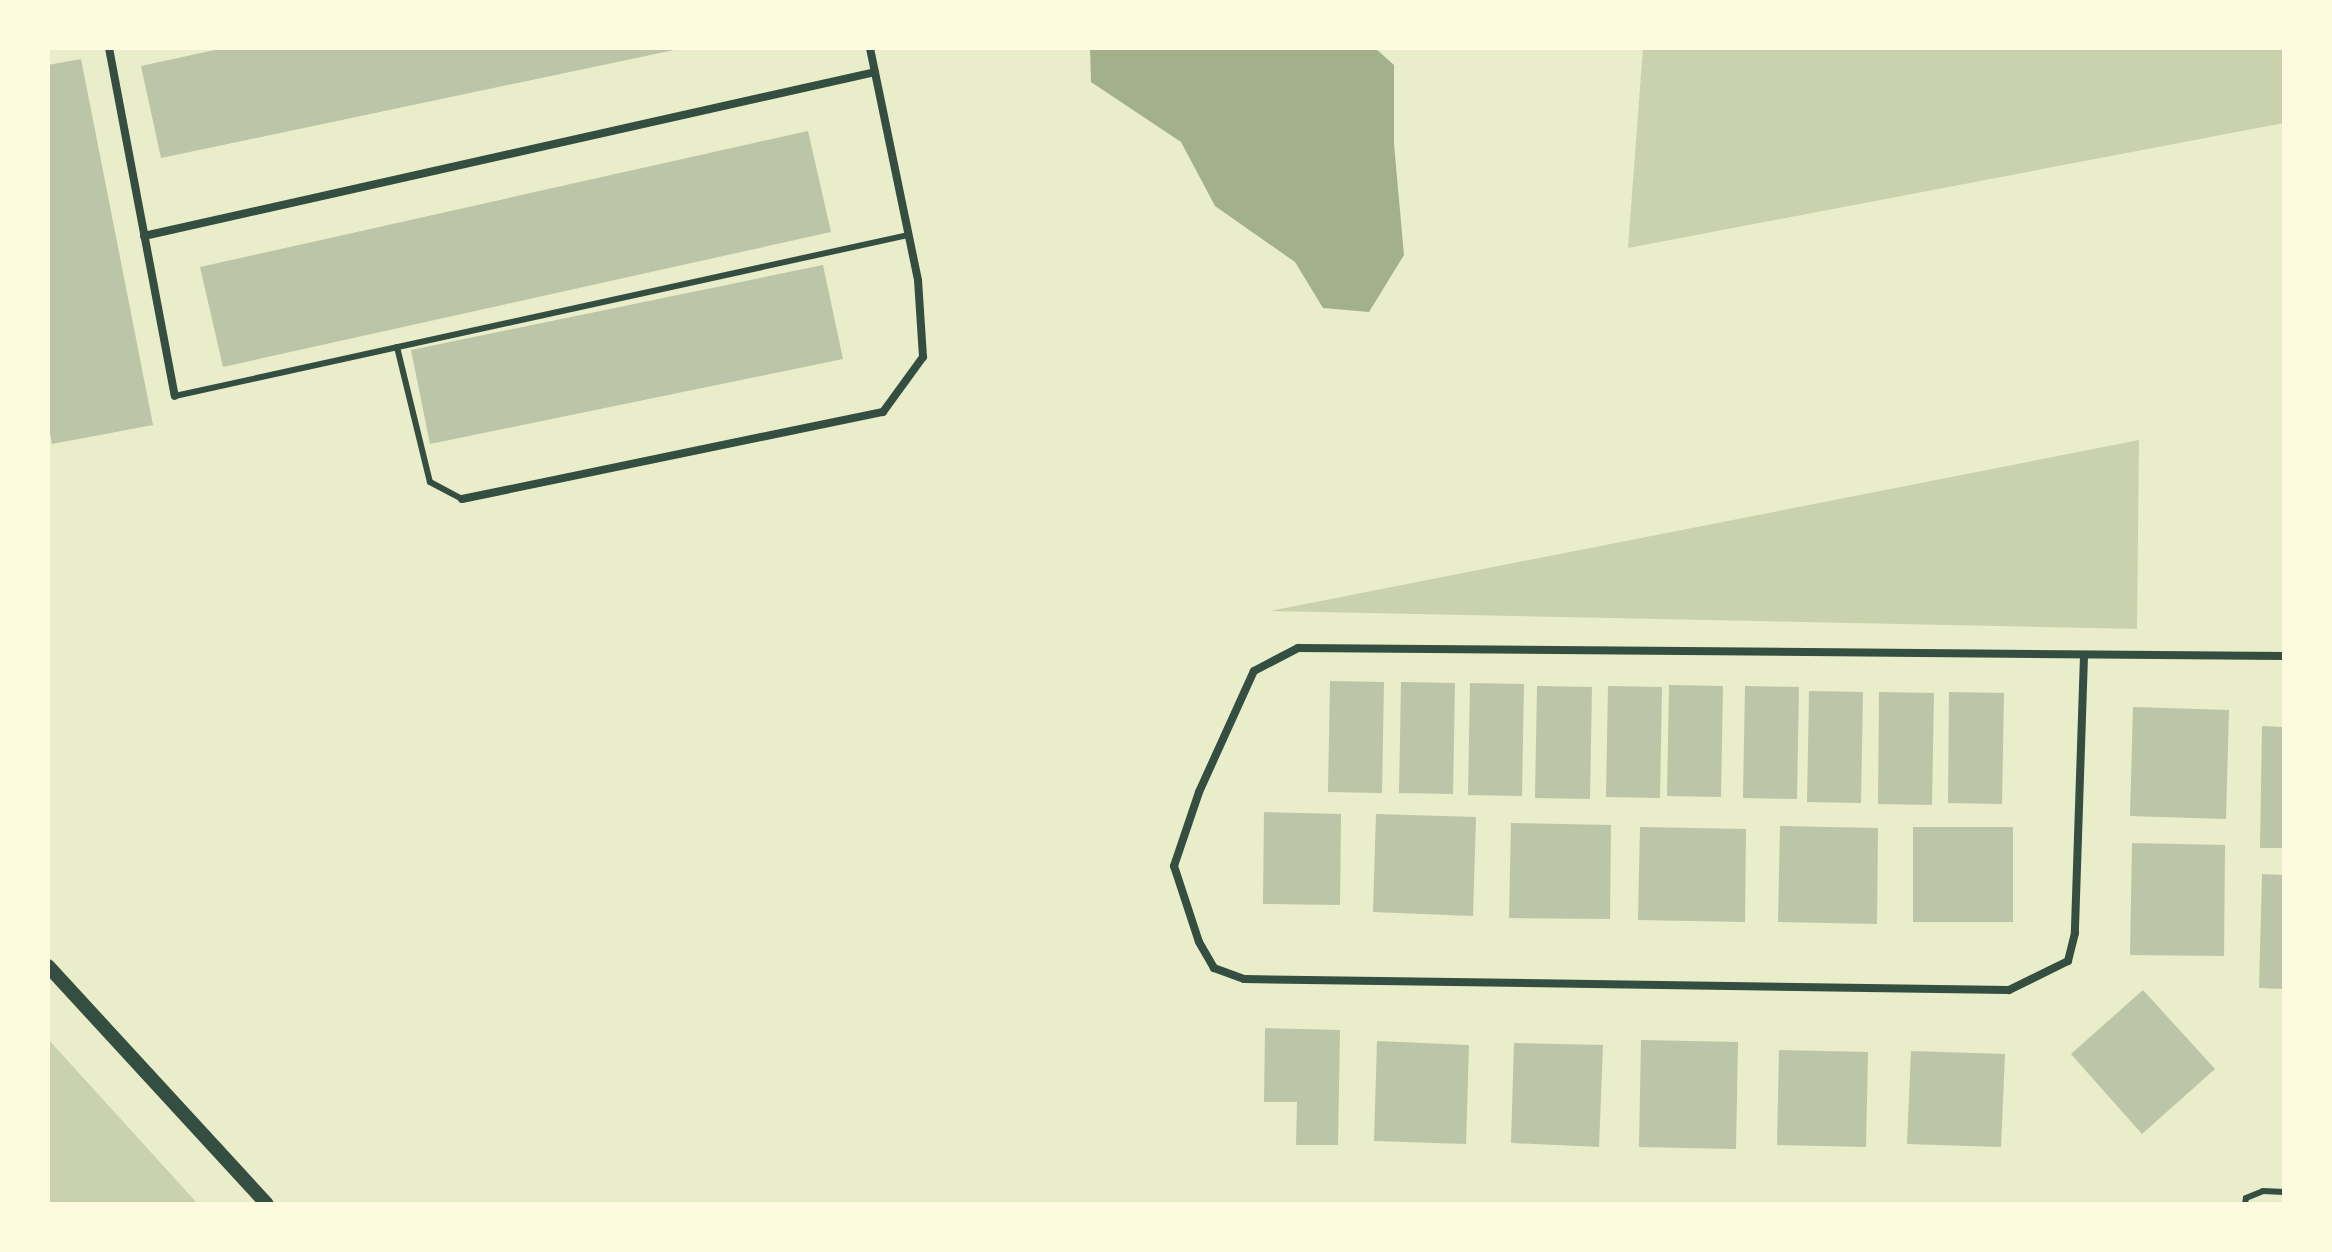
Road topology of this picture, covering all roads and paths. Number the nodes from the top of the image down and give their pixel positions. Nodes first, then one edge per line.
1 (109, 48) edge
2 (870, 48) edge
3 (875, 72) junction
4 (908, 235) junction
5 (144, 236) junction
6 (397, 347) junction
7 (175, 396) joint
8 (462, 499) joint
9 (2084, 656) junction
10 (2284, 656) edge
11 (48, 966) edge
12 (2284, 1192) edge
13 (267, 1204) edge
14 (2245, 1204) edge

1 - 5 street
2 - 3 street
3 - 4 street
3 - 5 street
4 - 6 lane
4 - 8 street
5 - 7 street
6 - 7 lane
6 - 8 lane
9 - 9 street
9 - 10 street
11 - 13 street
12 - 14 lane

